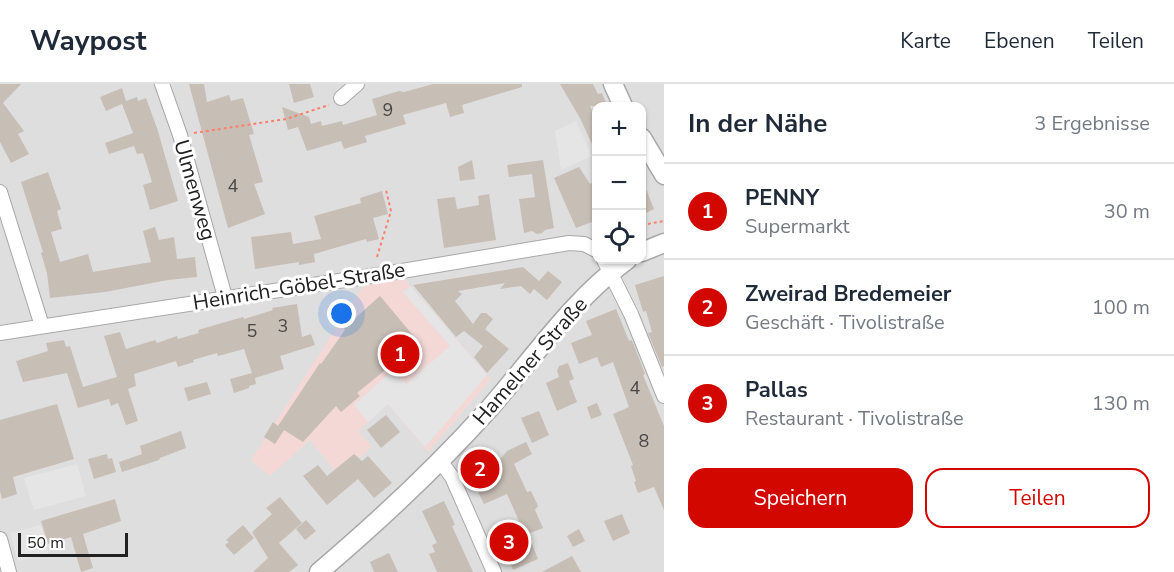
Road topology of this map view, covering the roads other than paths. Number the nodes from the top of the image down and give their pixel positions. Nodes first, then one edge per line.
1 (162, 84) edge
2 (357, 84) edge
3 (613, 84) edge
4 (341, 99) road end
5 (621, 102) edge
6 (646, 145) edge
7 (664, 175) edge
8 (0, 192) edge
9 (664, 243) edge
10 (592, 248) edge
11 (646, 250) edge
12 (607, 266) edge
13 (225, 297) junction
14 (42, 326) junction
15 (0, 333) edge
16 (664, 396) edge
17 (441, 462) junction
18 (0, 539) edge
19 (9, 572) edge
20 (319, 572) edge
21 (494, 572) edge

1 - 13 street, Ulmenweg
2 - 4 street
3 - 5 street
6 - 7 street
8 - 14 street
9 - 11 street
10 - 13 street, Heinrich-Göbel-Straße
12 - 16 street
12 - 17 street, Hamelner Straße
13 - 14 street, Heinrich-Göbel-Straße
14 - 15 street, Heinrich-Göbel-Straße
17 - 20 street, Hamelner Straße
17 - 21 street
18 - 19 street

